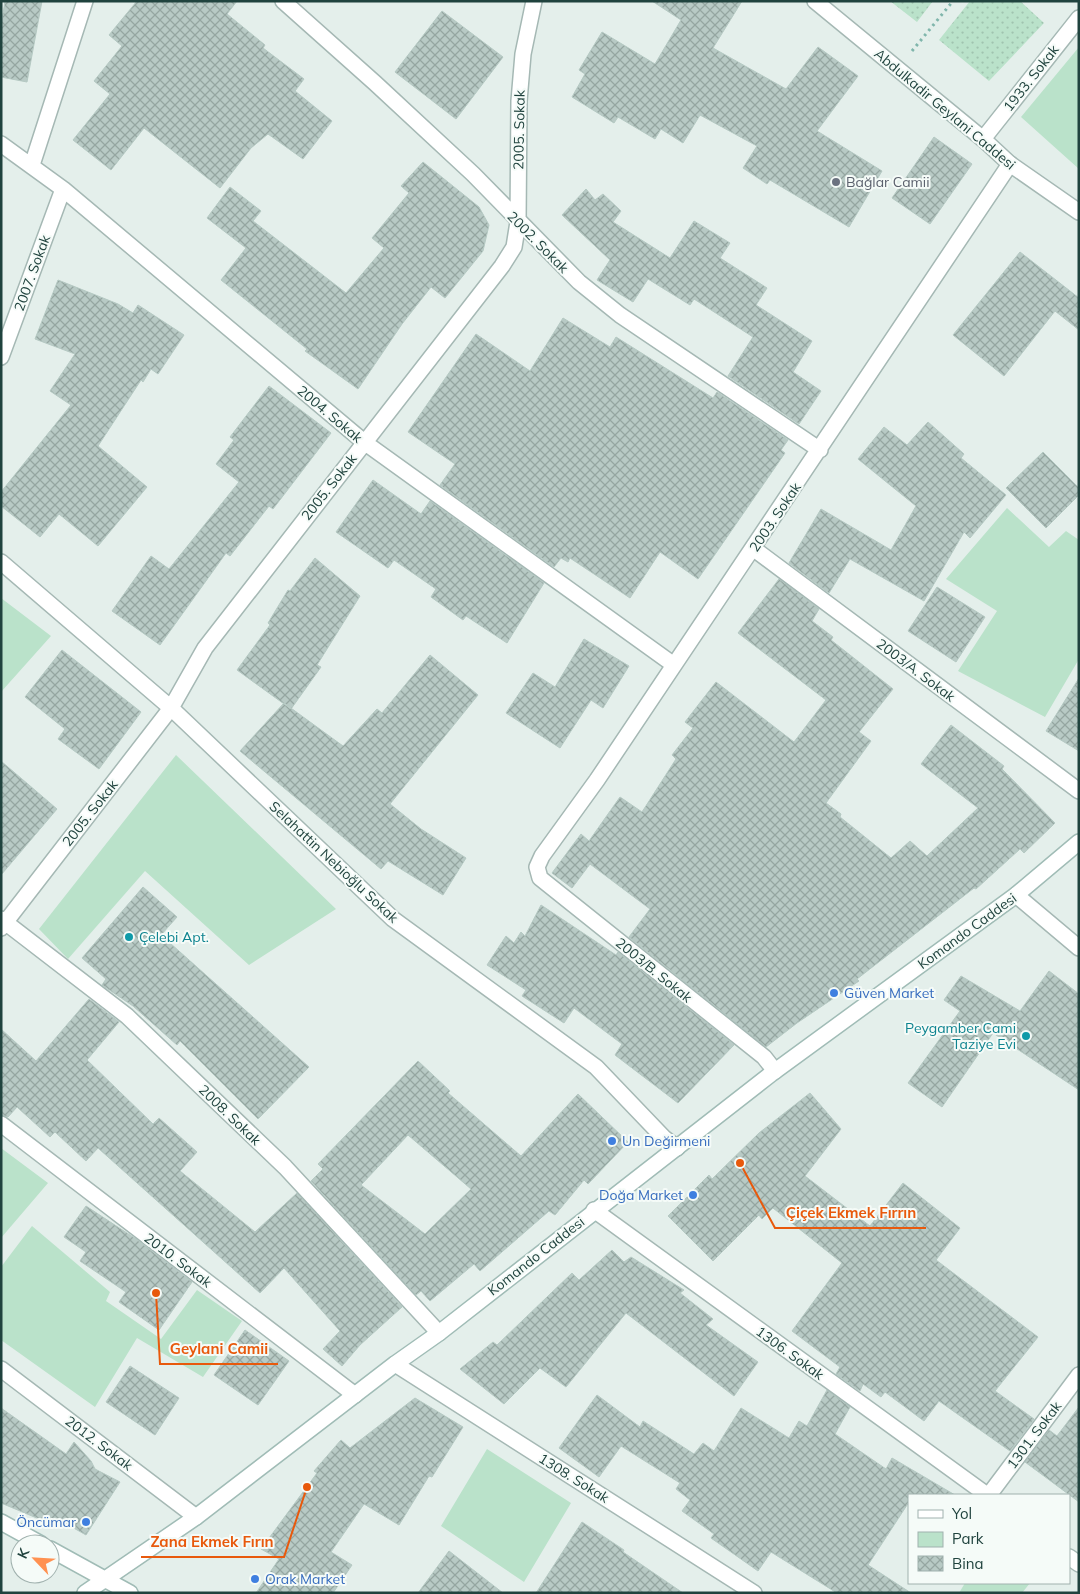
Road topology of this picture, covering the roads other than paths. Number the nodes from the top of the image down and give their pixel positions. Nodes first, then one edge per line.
1 (85, 1) edge
2 (284, 1) edge
3 (534, 1) edge
4 (815, 1) edge
5 (1079, 18) edge
6 (983, 139) junction
7 (1, 144) edge
8 (1010, 164) junction
9 (32, 165) junction
10 (63, 189) junction
11 (1079, 212) edge
12 (518, 222) junction
13 (1, 357) edge
14 (364, 442) junction
15 (820, 450) junction
16 (754, 549) junction
17 (1, 562) edge
18 (674, 665) junction
19 (171, 708) junction
20 (1079, 791) edge
21 (1079, 842) edge
22 (537, 867) joint
23 (1016, 895) junction
24 (3, 923) edge
25 (1079, 948) edge
26 (776, 1071) junction
27 (1, 1124) edge
28 (677, 1148) junction
29 (594, 1210) junction
30 (439, 1333) junction
31 (395, 1364) junction
32 (1, 1369) edge
33 (1079, 1375) edge
34 (355, 1395) junction
35 (987, 1494) edge
36 (989, 1494) edge
37 (196, 1517) junction
38 (1, 1522) edge
39 (23, 1534) edge
40 (60, 1555) edge
41 (103, 1579) junction
42 (85, 1593) edge
43 (130, 1593) edge
44 (754, 1593) edge

1 - 9 street
2 - 12 street, 2002. Sokak
3 - 12 street, 2005. Sokak
4 - 6 street, Abdulkadir Geylani Caddesi
5 - 6 street, 1933. Sokak
6 - 8 street, Abdulkadir Geylani Caddesi
7 - 9 street, 2004. Sokak
8 - 11 street, Abdulkadir Geylani Caddesi
8 - 15 street, 2003. Sokak
9 - 10 street, 2004. Sokak
10 - 13 street, 2007. Sokak
10 - 14 street, 2004. Sokak
12 - 14 street, 2005. Sokak
12 - 15 street, 2002. Sokak
14 - 18 street, 2004. Sokak
14 - 19 street, 2005. Sokak
15 - 16 street, 2003. Sokak
16 - 18 street, 2003. Sokak
16 - 20 street, 2003/A. Sokak
17 - 19 street, Selahattin Nebioğlu Sokak
18 - 22 street, 2003. Sokak
19 - 24 street, 2005. Sokak
19 - 28 street, Selahattin Nebioğlu Sokak
21 - 23 street, Komando Caddesi
22 - 26 street, 2003/B. Sokak
23 - 25 street
23 - 26 street, Komando Caddesi
24 - 30 street, 2008. Sokak
26 - 28 street, Komando Caddesi
27 - 34 street, 2010. Sokak
28 - 29 street, Komando Caddesi
29 - 30 street, Komando Caddesi
29 - 35 street, 1306. Sokak
30 - 31 street, Komando Caddesi
31 - 34 street, Komando Caddesi
31 - 44 street, 1308. Sokak
32 - 37 street, 2012. Sokak
33 - 36 street, 1301. Sokak
34 - 37 street, Komando Caddesi
37 - 41 street, Komando Caddesi
38 - 39 street
40 - 41 street
41 - 42 street, Komando Caddesi
41 - 43 street

